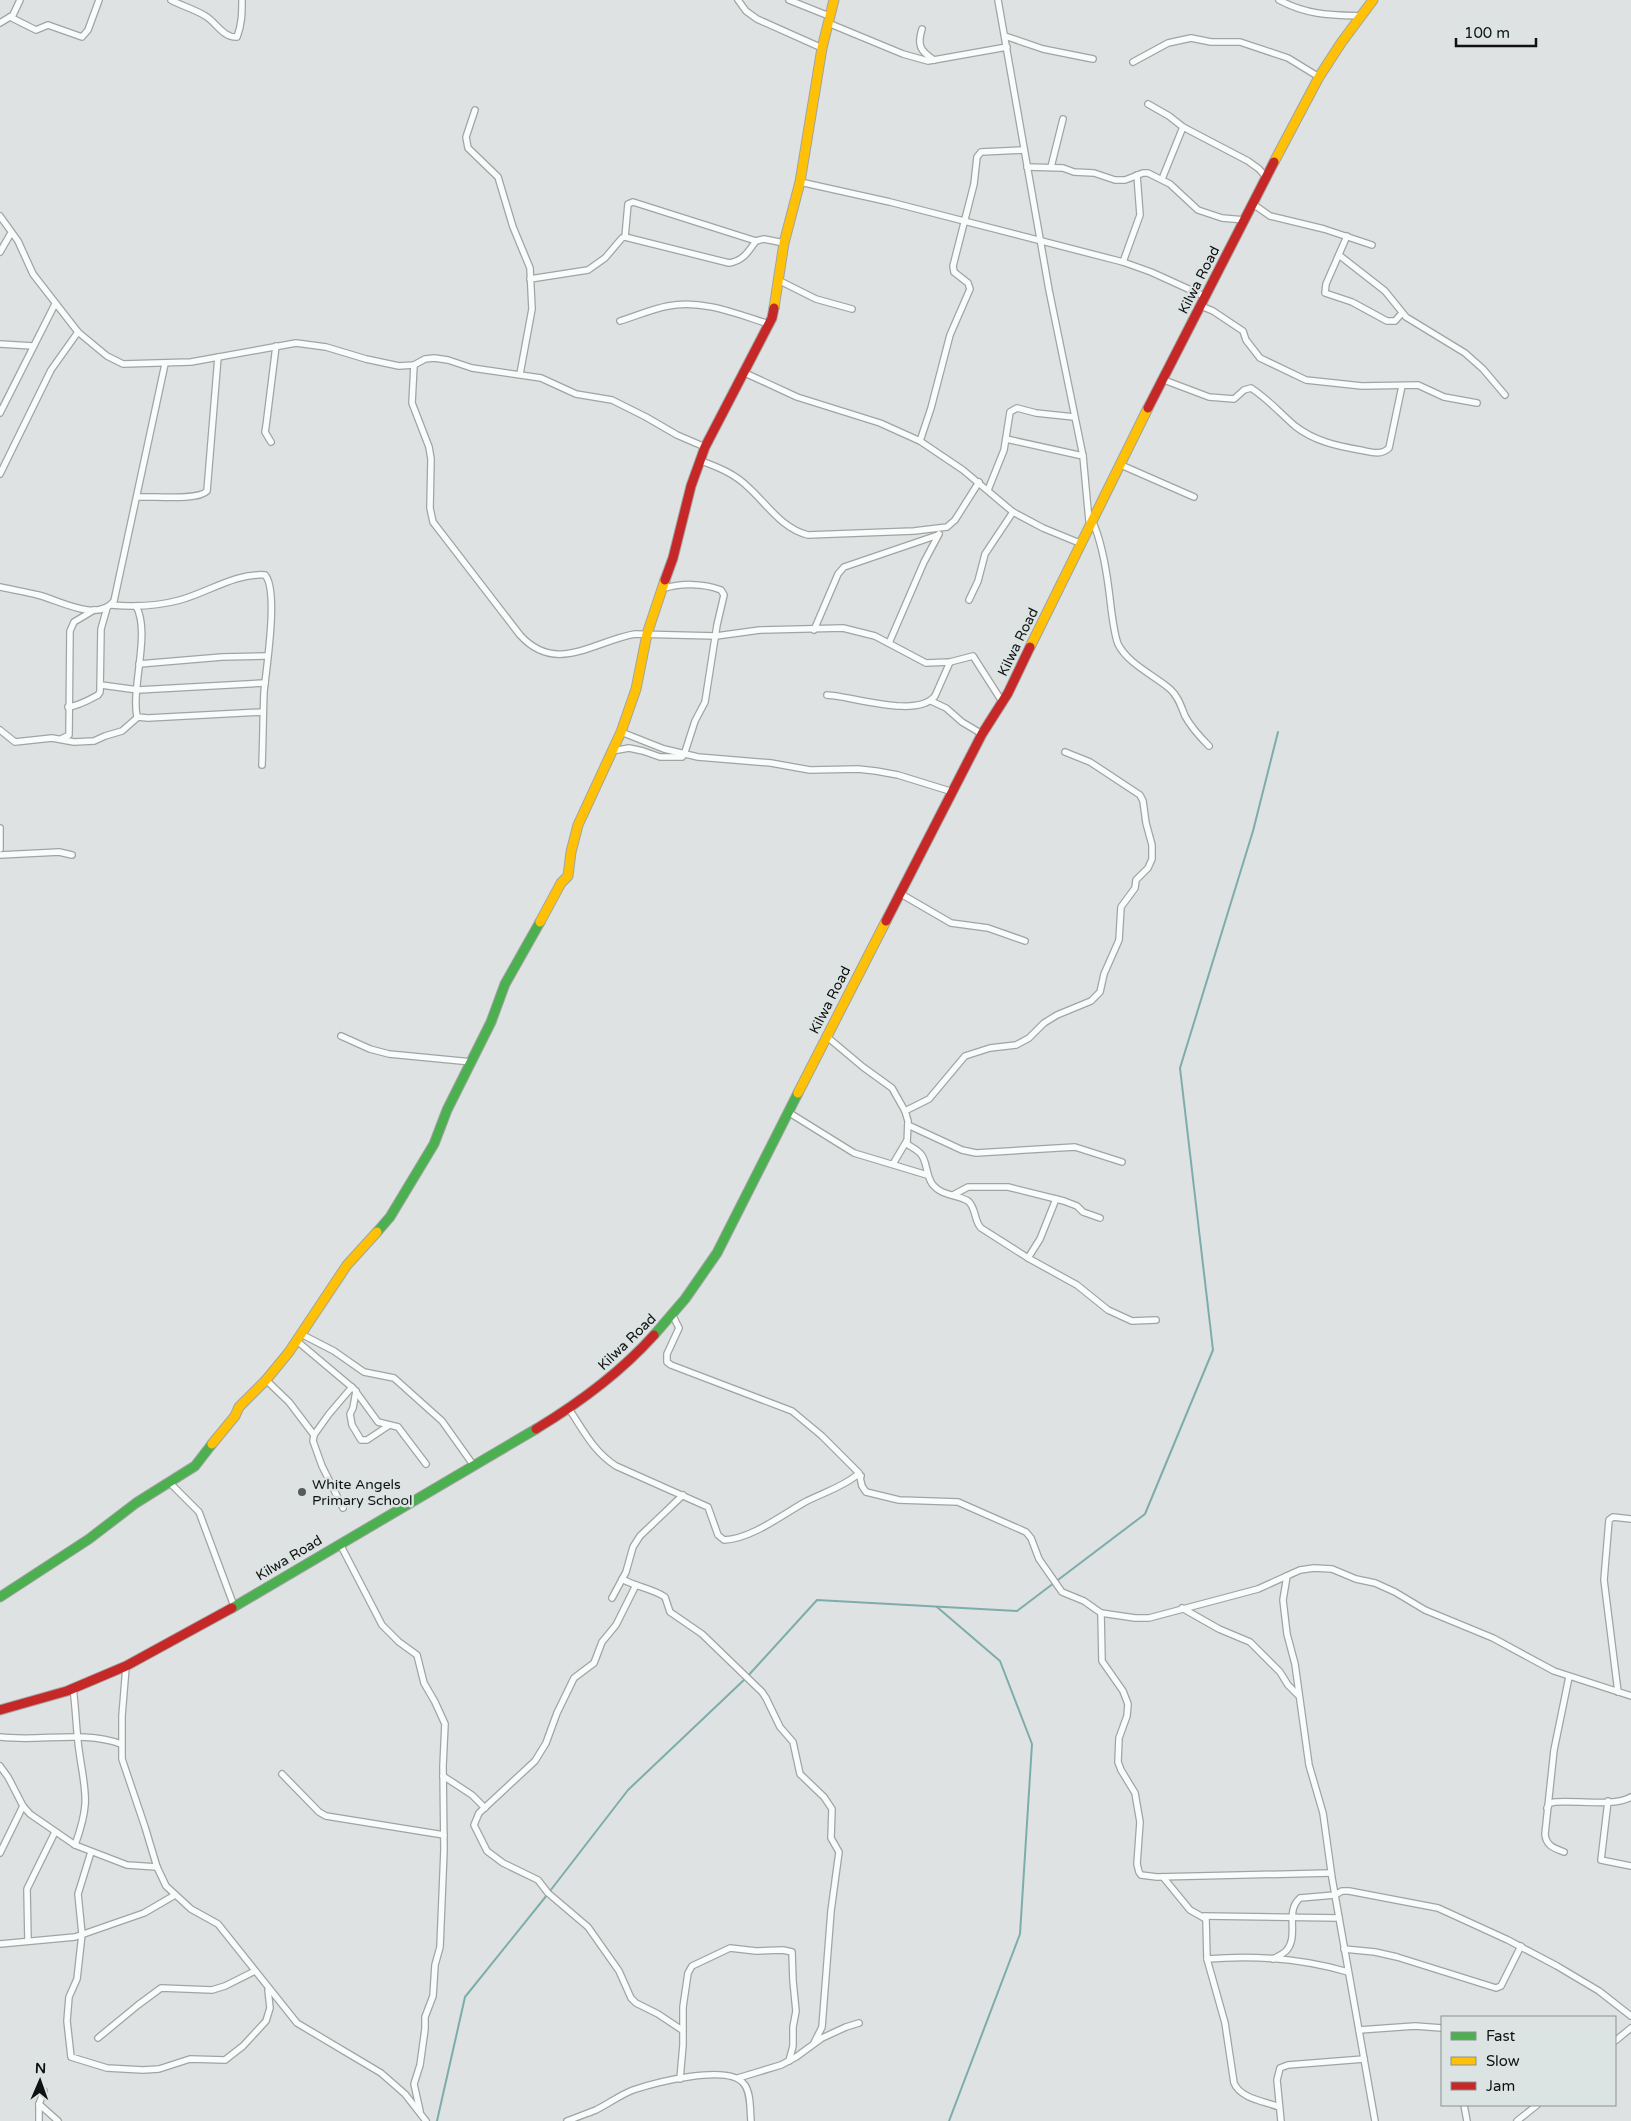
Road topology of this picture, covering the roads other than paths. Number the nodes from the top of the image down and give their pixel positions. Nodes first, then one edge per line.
1 (20, 0) edge
2 (99, 0) edge
3 (171, 0) edge
4 (242, 0) edge
5 (738, 0) edge
6 (789, 0) edge
7 (834, 0) edge
8 (998, 0) edge
9 (1279, 0) edge
10 (1373, 0) edge
11 (1361, 16) junction
12 (10, 17) junction
13 (828, 20) junction
14 (0, 23) edge
15 (922, 29) dead end
16 (1005, 36) junction
17 (1007, 47) junction
18 (822, 48) junction
19 (1093, 58) dead end
20 (934, 60) junction
21 (1133, 62) dead end
22 (1320, 77) junction
23 (1148, 104) dead end
24 (475, 110) dead end
25 (1063, 119) dead end
26 (1183, 127) junction
27 (1024, 150) junction
28 (1051, 166) junction
29 (1027, 167) junction
30 (1137, 175) junction
31 (1267, 178) junction
32 (1162, 179) junction
33 (800, 182) junction
34 (1254, 204) junction
35 (0, 216) edge
36 (1245, 220) junction
37 (964, 222) junction
38 (12, 233) junction
39 (1347, 236) junction
40 (626, 237) junction
41 (756, 241) junction
42 (1041, 242) junction
43 (784, 243) junction
44 (1372, 245) dead end
45 (0, 252) edge
46 (1339, 256) junction
47 (1123, 262) junction
48 (530, 279) junction
49 (778, 280) junction
50 (1206, 297) junction
51 (55, 304) junction
52 (1201, 306) junction
53 (852, 309) dead end
54 (1402, 313) junction
55 (620, 321) dead end
56 (769, 324) junction
57 (78, 332) junction
58 (0, 344) edge
59 (34, 346) junction
60 (276, 346) junction
61 (218, 358) junction
62 (165, 364) junction
63 (414, 366) junction
64 (745, 373) junction
65 (520, 374) junction
66 (1164, 380) junction
67 (1402, 386) junction
68 (1505, 396) dead end
69 (1477, 403) dead end
70 (0, 413) edge
71 (1074, 417) junction
72 (1006, 439) junction
73 (920, 441) junction
74 (271, 442) dead end
75 (705, 447) junction
76 (1083, 456) junction
77 (701, 461) junction
78 (1121, 464) junction
79 (0, 474) edge
80 (979, 482) junction
81 (988, 490) junction
82 (138, 496) junction
83 (1194, 497) dead end
84 (1013, 512) junction
85 (1091, 523) junction
86 (947, 527) junction
87 (938, 535) junction
88 (1082, 544) junction
89 (0, 587) edge
90 (662, 589) junction
91 (969, 600) dead end
92 (136, 606) junction
93 (109, 607) junction
94 (94, 610) junction
95 (814, 630) junction
96 (647, 634) junction
97 (716, 636) junction
98 (889, 643) junction
99 (267, 656) junction
100 (950, 662) junction
101 (139, 664) junction
102 (265, 683) junction
103 (101, 685) junction
104 (138, 690) junction
105 (827, 695) dead end
106 (931, 701) junction
107 (1002, 703) junction
108 (68, 707) junction
109 (264, 712) junction
110 (138, 717) junction
111 (0, 730) edge
112 (621, 732) junction
113 (982, 734) junction
114 (60, 739) junction
115 (1209, 746) dead end
116 (612, 751) junction
117 (1065, 752) dead end
118 (684, 755) junction
119 (715, 760) junction
120 (262, 765) dead end
121 (953, 792) junction
122 (0, 828) edge
123 (0, 849) edge
124 (0, 855) edge
125 (72, 855) dead end
126 (901, 894) junction
127 (1025, 941) dead end
128 (341, 1036) dead end
129 (826, 1036) junction
130 (472, 1062) junction
131 (905, 1111) junction
132 (788, 1112) junction
133 (908, 1125) junction
134 (906, 1142) junction
135 (1122, 1162) dead end
136 (893, 1164) junction
137 (927, 1175) junction
138 (953, 1195) junction
139 (1056, 1199) junction
140 (1100, 1218) dead end
141 (1028, 1258) junction
142 (672, 1316) junction
143 (1156, 1320) dead end
144 (299, 1337) junction
145 (266, 1380) junction
146 (354, 1389) junction
147 (569, 1409) junction
148 (390, 1425) junction
149 (314, 1435) junction
150 (426, 1464) dead end
151 (474, 1466) junction
152 (861, 1476) junction
153 (170, 1483) junction
154 (683, 1495) junction
155 (342, 1508) dead end
156 (1631, 1519) edge
157 (340, 1544) junction
158 (1287, 1576) junction
159 (622, 1579) junction
160 (636, 1585) junction
161 (0, 1597) edge
162 (612, 1598) dead end
163 (234, 1606) junction
164 (1182, 1608) junction
165 (1101, 1613) junction
166 (126, 1666) junction
167 (1570, 1677) junction
168 (73, 1688) junction
169 (1618, 1692) junction
170 (1299, 1696) junction
171 (1631, 1696) edge
172 (0, 1710) edge
173 (0, 1737) edge
174 (77, 1737) junction
175 (121, 1744) junction
176 (0, 1766) edge
177 (282, 1774) dead end
178 (443, 1776) junction
179 (1631, 1797) edge
180 (1608, 1801) junction
181 (22, 1806) junction
182 (485, 1808) junction
183 (1547, 1808) junction
184 (55, 1832) junction
185 (444, 1835) junction
186 (74, 1845) junction
187 (91, 1852) junction
188 (1564, 1852) dead end
189 (0, 1853) edge
190 (1631, 1866) edge
191 (157, 1867) junction
192 (1331, 1873) junction
193 (1163, 1877) junction
194 (175, 1894) junction
195 (1335, 1895) junction
196 (1203, 1916) junction
197 (1292, 1918) junction
198 (1339, 1918) junction
199 (82, 1934) junction
200 (28, 1942) junction
201 (0, 1944) edge
202 (1520, 1946) junction
203 (1344, 1949) junction
204 (1207, 1959) junction
205 (1273, 1959) junction
206 (255, 1971) junction
207 (1348, 1972) junction
208 (267, 1987) junction
209 (1631, 2016) edge
210 (859, 2023) dead end
211 (1441, 2028) edge
212 (1631, 2028) edge
213 (682, 2030) junction
214 (1359, 2030) junction
215 (98, 2038) dead end
216 (1616, 2040) edge
217 (814, 2043) junction
218 (1364, 2059) junction
219 (789, 2061) junction
220 (738, 2078) junction
221 (680, 2079) junction
222 (44, 2091) dead end
223 (39, 2104) junction
224 (1464, 2106) edge
225 (1536, 2106) edge
226 (1279, 2107) junction
227 (420, 2111) junction
228 (38, 2121) edge
229 (58, 2121) edge
230 (426, 2121) edge
231 (567, 2121) edge
232 (751, 2121) edge
233 (1281, 2121) edge
234 (1375, 2121) edge
235 (1466, 2121) edge
236 (1517, 2121) edge

1 - 12 street
2 - 12 street
3 - 4 street
5 - 18 street
6 - 13 street
7 - 13 main road
8 - 16 street
9 - 11 street
10 - 11 main road, Kilwa Road
11 - 22 main road, Kilwa Road
12 - 14 street
13 - 18 main road
13 - 20 street
15 - 20 street
16 - 17 street
16 - 19 street
17 - 20 street
17 - 27 street
18 - 33 main road
21 - 22 street
22 - 31 main road, Kilwa Road
23 - 26 street
24 - 48 street
25 - 28 street
26 - 31 street
26 - 32 street
27 - 29 street
27 - 37 street
28 - 29 street
28 - 30 street
29 - 42 street
30 - 32 street
30 - 47 street
31 - 34 main road, Kilwa Road
32 - 36 street
33 - 37 street
33 - 43 main road
34 - 36 main road, Kilwa Road
34 - 39 street
35 - 38 street
36 - 50 main road, Kilwa Road
37 - 42 street
37 - 73 street
38 - 45 street
38 - 51 street
39 - 44 street
39 - 46 street
40 - 41 street
40 - 41 street
40 - 48 street
41 - 43 street
42 - 47 street
42 - 71 street
43 - 49 main road
46 - 54 street
46 - 54 street
47 - 50 street
48 - 65 street
49 - 53 street
49 - 56 main road
50 - 52 main road, Kilwa Road
51 - 57 street
51 - 59 street
52 - 66 main road, Kilwa Road
52 - 67 street
54 - 68 street
55 - 56 street
56 - 64 main road
57 - 62 street
57 - 79 street
58 - 59 street
59 - 70 street
60 - 61 street
60 - 63 street
60 - 74 street
61 - 62 street
61 - 82 street
62 - 82 street
63 - 65 street
63 - 96 street
64 - 73 street
64 - 75 main road
65 - 75 street
66 - 67 street
66 - 78 main road, Kilwa Road
67 - 69 street
71 - 72 street
71 - 76 street
72 - 76 street
72 - 81 street
73 - 80 street
75 - 77 main road
76 - 85 street
77 - 86 street
77 - 90 main road
78 - 83 street
78 - 85 main road, Kilwa Road
80 - 81 street
80 - 86 street
81 - 84 street
82 - 93 street
84 - 88 street
84 - 91 street
85 - 88 main road, Kilwa Road
85 - 115 street
86 - 87 street
87 - 95 street
87 - 98 street
88 - 107 main road, Kilwa Road
89 - 94 street
90 - 96 main road
90 - 97 street
92 - 93 street
92 - 99 street
92 - 101 street
93 - 94 street
93 - 103 street
94 - 108 street
95 - 97 street
95 - 98 street
96 - 97 street
96 - 112 main road
97 - 118 street
98 - 100 street
99 - 101 street
99 - 102 street
100 - 106 street
100 - 107 street
101 - 104 street
102 - 104 street
102 - 109 street
103 - 104 street
103 - 108 street
104 - 110 street
105 - 106 street
106 - 113 street
107 - 113 main road, Kilwa Road
108 - 114 street
109 - 110 street
109 - 120 street
110 - 114 street
111 - 114 street
112 - 116 main road
112 - 118 street
113 - 121 main road, Kilwa Road
116 - 119 street
116 - 130 main road
117 - 131 street
118 - 119 street
119 - 121 street
121 - 126 main road, Kilwa Road
122 - 123 street
124 - 125 street
126 - 127 street
126 - 129 main road, Kilwa Road
128 - 130 street
129 - 131 street
129 - 132 main road, Kilwa Road
130 - 144 main road
131 - 133 street
132 - 136 street
132 - 142 main road, Kilwa Road
133 - 134 street
133 - 135 street
134 - 136 street
134 - 137 street
136 - 137 street
137 - 138 street
138 - 139 street
138 - 141 street
139 - 140 street
139 - 141 street
141 - 143 street
142 - 147 main road, Kilwa Road
142 - 152 street
144 - 145 main road
144 - 146 street
144 - 151 street
145 - 149 street
145 - 153 main road
146 - 148 street
146 - 148 street
146 - 149 street
147 - 151 main road, Kilwa Road
147 - 154 street
148 - 150 street
149 - 155 street
151 - 157 main road, Kilwa Road
152 - 154 street
152 - 165 street
153 - 161 main road
153 - 163 street
154 - 159 street
156 - 169 street
157 - 163 main road, Kilwa Road
157 - 178 street
158 - 164 street
158 - 167 street
158 - 170 street
159 - 160 street
159 - 162 street
160 - 182 street
160 - 217 street
163 - 166 main road, Kilwa Road
164 - 165 street
164 - 170 street
165 - 193 street
166 - 168 main road, Kilwa Road
166 - 175 street
167 - 169 street
167 - 183 street
168 - 172 main road, Kilwa Road
168 - 174 street
169 - 171 street
170 - 192 street
173 - 174 street
174 - 175 street
174 - 186 street
175 - 191 street
176 - 181 street
177 - 185 street
178 - 182 street
178 - 185 street
179 - 180 street
180 - 183 street
180 - 190 street
181 - 184 street
181 - 189 street
182 - 213 street
183 - 188 street
184 - 186 street
184 - 200 street
185 - 227 street
186 - 187 street
187 - 191 street
187 - 199 street
191 - 194 street
192 - 193 street
192 - 195 street
193 - 196 street
194 - 199 street
194 - 206 street
195 - 197 street
195 - 198 street
195 - 202 street
196 - 197 street
196 - 204 street
197 - 198 street
197 - 205 street
198 - 203 street
199 - 200 street
199 - 208 street
200 - 201 street
202 - 203 street
202 - 209 street
203 - 207 street
204 - 205 street
204 - 226 street
205 - 207 street
206 - 208 street
206 - 215 street
207 - 214 street
208 - 227 street
210 - 217 street
211 - 214 street
212 - 216 street
213 - 219 street
213 - 221 street
214 - 218 street
217 - 219 street
218 - 226 street
218 - 234 street
219 - 220 street
220 - 221 street
220 - 232 street
221 - 231 street
222 - 223 street
223 - 228 street
223 - 229 street
224 - 235 street
225 - 236 street
226 - 233 street
227 - 230 street

